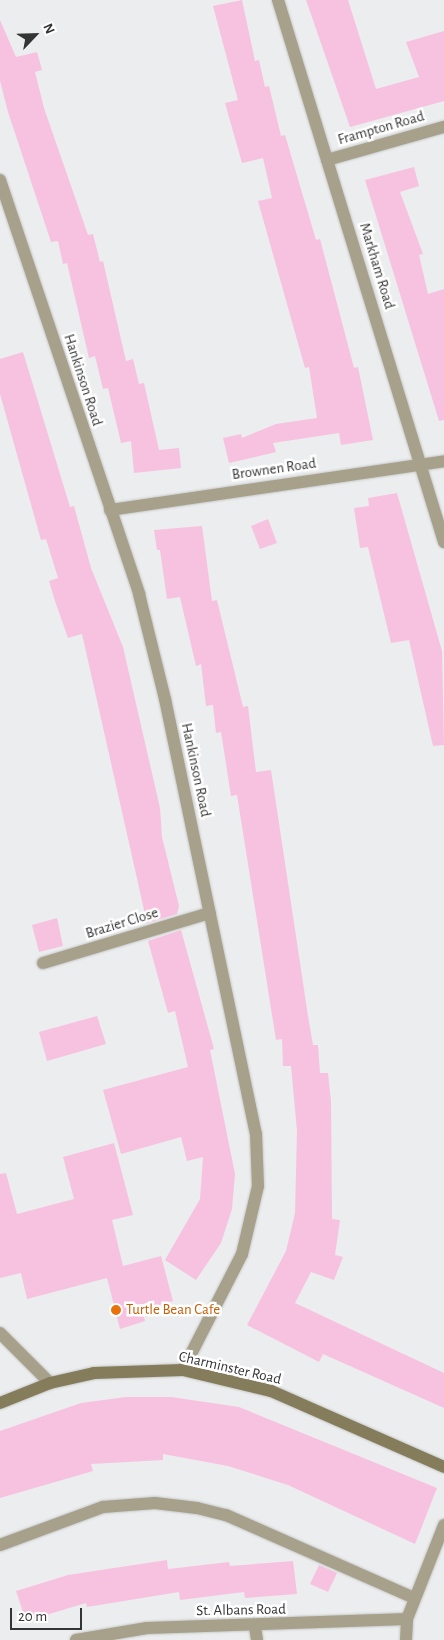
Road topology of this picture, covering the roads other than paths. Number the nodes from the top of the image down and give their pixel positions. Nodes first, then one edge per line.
1 (278, 0) edge
2 (444, 127) edge
3 (327, 160) junction
4 (0, 180) edge
5 (444, 461) edge
6 (421, 464) junction
7 (110, 510) junction
8 (444, 542) edge
9 (210, 913) junction
10 (43, 963) dead end
11 (0, 1333) edge
12 (183, 1370) junction
13 (50, 1383) junction
14 (0, 1404) edge
15 (444, 1467) edge
16 (444, 1524) edge
17 (0, 1545) edge
18 (414, 1598) junction
19 (407, 1619) junction
20 (256, 1634) edge
21 (76, 1640) edge
22 (406, 1640) edge

1 - 3 street, Markham Road
2 - 3 street, Frampton Road
3 - 6 street, Markham Road
4 - 7 street, Hankinson Road
5 - 6 street, Brownen Road
6 - 7 street, Brownen Road
6 - 8 street, Markham Road
7 - 9 street, Hankinson Road
9 - 10 street, Brazier Close
9 - 12 street, Hankinson Road
11 - 13 street
12 - 13 main road, Charminster Road
12 - 15 main road, Charminster Road
13 - 14 main road, Charminster Road
16 - 18 street
17 - 18 street
18 - 19 street
19 - 20 street, St. Albans Road
19 - 22 street
20 - 21 street, St. Albans Road

